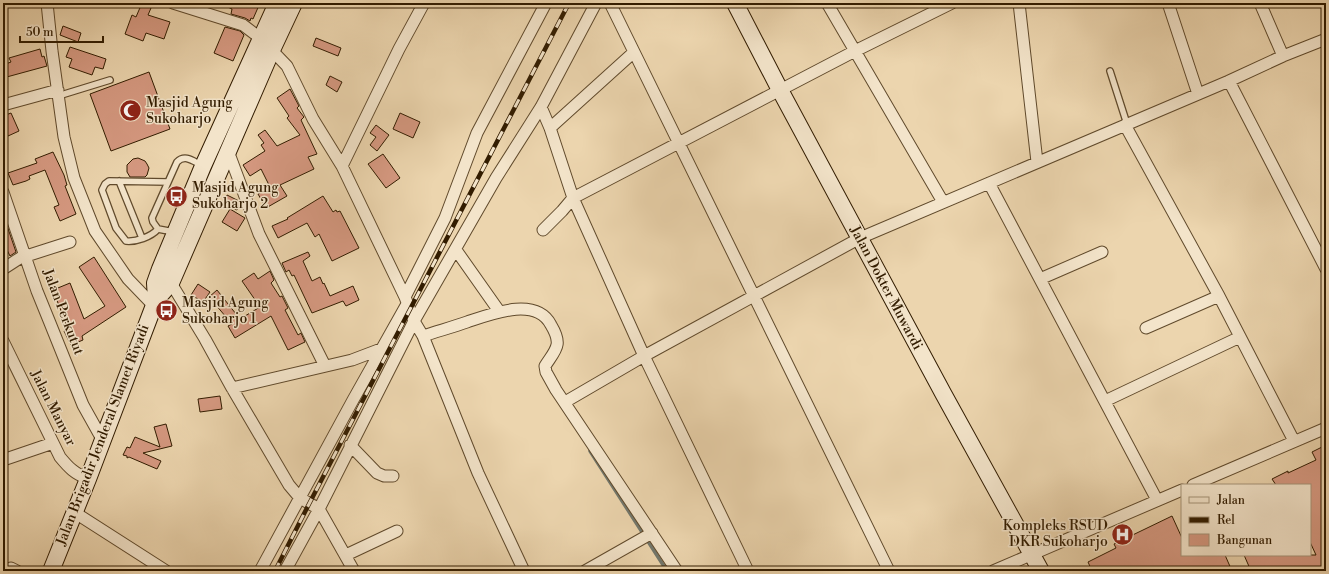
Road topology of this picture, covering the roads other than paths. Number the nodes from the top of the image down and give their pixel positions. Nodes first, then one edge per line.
1 (48, 3) edge
2 (173, 3) edge
3 (277, 3) edge
4 (294, 3) edge
5 (424, 3) edge
6 (546, 3) edge
7 (596, 3) edge
8 (610, 3) edge
9 (736, 3) edge
10 (827, 3) edge
11 (952, 3) edge
12 (1019, 3) edge
13 (1168, 3) edge
14 (1260, 3) edge
15 (260, 38) junction
16 (1326, 39) edge
17 (272, 50) junction
18 (855, 51) junction
19 (634, 52) junction
20 (1283, 56) junction
21 (1110, 71) dead end
22 (110, 80) dead end
23 (1229, 81) junction
24 (780, 90) junction
25 (58, 93) junction
26 (1198, 94) junction
27 (3, 105) edge
28 (541, 107) junction
29 (1126, 124) junction
30 (550, 128) junction
31 (679, 143) junction
32 (228, 151) junction
33 (1037, 162) junction
34 (203, 166) junction
35 (342, 166) junction
36 (120, 181) junction
37 (168, 182) junction
38 (989, 182) junction
39 (3, 192) edge
40 (573, 198) junction
41 (943, 202) junction
42 (158, 229) junction
43 (543, 230) dead end
44 (175, 232) junction
45 (190, 237) junction
46 (142, 238) junction
47 (860, 238) junction
48 (70, 242) dead end
49 (456, 250) junction
50 (1102, 252) dead end
51 (26, 256) junction
52 (3, 269) edge
53 (1326, 269) edge
54 (1040, 279) junction
55 (171, 283) junction
56 (754, 296) junction
57 (1218, 296) junction
58 (406, 300) junction
59 (155, 303) junction
60 (499, 311) junction
61 (414, 321) junction
62 (1146, 328) dead end
63 (423, 336) junction
64 (1240, 337) junction
65 (3, 341) edge
66 (381, 350) junction
67 (644, 356) junction
68 (325, 366) junction
69 (232, 388) junction
70 (1105, 401) junction
71 (565, 402) junction
72 (1326, 428) edge
73 (102, 439) junction
74 (1294, 441) junction
75 (53, 443) junction
76 (350, 446) junction
77 (3, 460) edge
78 (392, 476) dead end
79 (88, 479) junction
80 (1195, 484) edge
81 (1181, 490) edge
82 (300, 498) junction
83 (1157, 500) junction
84 (319, 510) junction
85 (74, 512) junction
86 (396, 531) dead end
87 (648, 535) junction
88 (346, 555) junction
89 (1032, 555) junction
90 (50, 571) edge
91 (166, 571) edge
92 (260, 571) edge
93 (285, 571) edge
94 (354, 571) edge
95 (524, 571) edge
96 (585, 571) edge
97 (676, 571) edge
98 (748, 571) edge
99 (889, 571) edge
100 (993, 571) edge
101 (1041, 571) edge

1 - 25 street
2 - 15 street
3 - 15 main road, Jalan Brigadir Jenderal Slamet Riyadi
4 - 17 main road, Jalan Brigadir Jenderal Slamet Riyadi
5 - 35 street
6 - 58 street
7 - 28 street
8 - 19 street
9 - 24 main road, Jalan Dokter Muwardi
10 - 18 street
11 - 18 street
12 - 33 street
13 - 26 street
14 - 20 street
15 - 17 street
15 - 34 main road, Jalan Brigadir Jenderal Slamet Riyadi
16 - 20 street
17 - 32 main road, Jalan Brigadir Jenderal Slamet Riyadi
17 - 35 street
18 - 24 street
18 - 41 street
19 - 30 street
19 - 31 street
20 - 23 street
21 - 29 lane
22 - 25 lane
23 - 26 street
23 - 53 street
24 - 31 street
24 - 47 main road, Jalan Dokter Muwardi
25 - 27 street
25 - 59 street
26 - 29 street
28 - 30 street
28 - 49 street
29 - 33 street
29 - 57 street
30 - 40 street
31 - 40 street
31 - 56 street
32 - 45 main road, Jalan Brigadir Jenderal Slamet Riyadi
32 - 68 street
33 - 38 street
34 - 37 lane
34 - 44 main road, Jalan Brigadir Jenderal Slamet Riyadi
35 - 58 street
36 - 37 lane
36 - 46 lane
36 - 46 lane
37 - 42 lane
38 - 41 street
38 - 54 street
39 - 51 street, Jalan Perkutut
40 - 43 street
40 - 67 street
41 - 47 street
42 - 44 lane
42 - 46 lane
44 - 45 lane
44 - 59 main road, Jalan Brigadir Jenderal Slamet Riyadi
45 - 55 main road, Jalan Brigadir Jenderal Slamet Riyadi
47 - 56 street
47 - 89 main road, Jalan Dokter Muwardi
48 - 51 street
49 - 60 street
49 - 61 street
50 - 54 street
51 - 52 street
51 - 73 street, Jalan Perkutut
54 - 70 street
55 - 59 main road, Jalan Brigadir Jenderal Slamet Riyadi
55 - 69 street
56 - 67 street
56 - 99 street
57 - 62 street
57 - 64 street
58 - 61 street
58 - 66 street
59 - 73 main road, Jalan Brigadir Jenderal Slamet Riyadi
60 - 63 street
60 - 71 street
61 - 63 street
61 - 76 street
63 - 95 street
64 - 70 street
64 - 74 street
65 - 75 street, Jalan Manyar
66 - 68 street
66 - 82 street
67 - 71 street
67 - 98 street
68 - 69 street
69 - 82 street
70 - 83 street
71 - 87 street
72 - 74 street
73 - 79 main road, Jalan Brigadir Jenderal Slamet Riyadi
74 - 80 street
75 - 77 street
75 - 79 street, Jalan Manyar
76 - 78 street
76 - 84 street
79 - 85 main road, Jalan Brigadir Jenderal Slamet Riyadi
81 - 83 street
82 - 84 street
82 - 92 street
83 - 89 street
84 - 88 street
84 - 93 street
85 - 90 main road, Jalan Brigadir Jenderal Slamet Riyadi
85 - 91 street
86 - 88 street
87 - 96 street
87 - 97 street
88 - 94 street
89 - 100 street
89 - 101 main road, Jalan Dokter Muwardi

